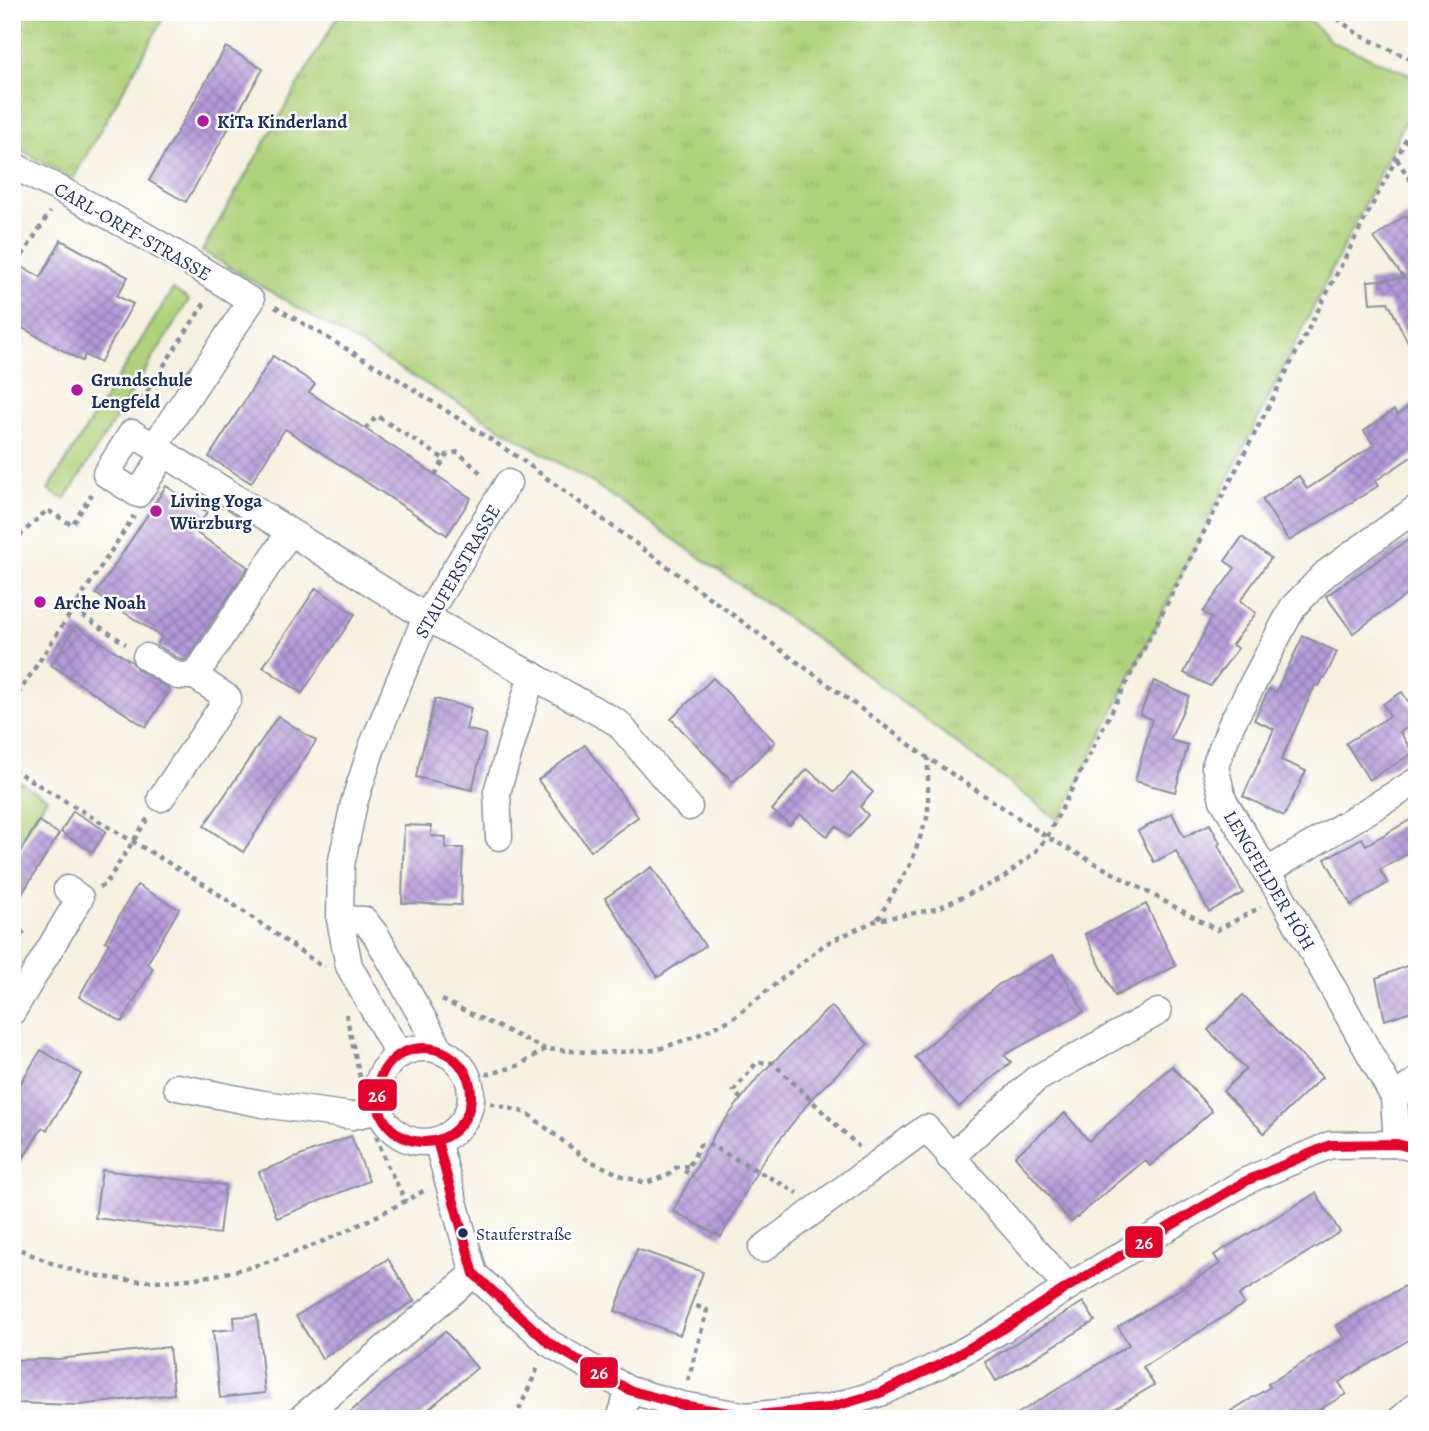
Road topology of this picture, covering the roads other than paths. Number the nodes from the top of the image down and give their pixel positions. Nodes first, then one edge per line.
1 (12, 165) edge
2 (150, 445) junction
3 (505, 488) road end
4 (1417, 508) edge
5 (289, 533) junction
6 (426, 617) junction
7 (146, 657) road end
8 (195, 676) junction
9 (532, 676) junction
10 (1417, 781) edge
11 (161, 798) road end
12 (689, 807) dead end
13 (499, 837) dead end
14 (1266, 872) junction
15 (74, 893) road end
16 (340, 919) junction
17 (12, 1012) edge
18 (1158, 1012) dead end
19 (441, 1052) junction
20 (398, 1055) junction
21 (1417, 1081) edge
22 (177, 1087) dead end
23 (1394, 1097) junction
24 (379, 1110) junction
25 (436, 1140) junction
26 (1407, 1147) edge
27 (950, 1158) junction
28 (762, 1250) dead end
29 (474, 1274) junction
30 (1068, 1287) junction
31 (629, 1391) junction
32 (1417, 1405) edge
33 (829, 1413) edge
34 (300, 1419) edge
35 (620, 1419) edge
36 (1401, 1419) edge

1 - 2 street, CARL-ORFF-STRASSE
2 - 2 street
2 - 5 street
3 - 6 street, STAUFERSTRASSE
4 - 14 street, LENGFELDER HÖH
5 - 6 street
5 - 8 street
6 - 9 street
6 - 16 street, STAUFERSTRASSE
7 - 8 street
8 - 11 street
9 - 12 street
9 - 13 street
10 - 14 street
14 - 23 street, LENGFELDER HÖH
15 - 17 street
16 - 19 street
16 - 20 street, STAUFERSTRASSE
18 - 27 street
19 - 20 street
19 - 25 street
20 - 24 street
21 - 23 street
22 - 24 street
23 - 26 street, LENGFELDER HÖH
24 - 25 street
25 - 29 street
26 - 30 street
27 - 28 street
27 - 30 street
29 - 31 street
29 - 34 street
30 - 33 street
31 - 33 street
31 - 35 street
32 - 36 street

